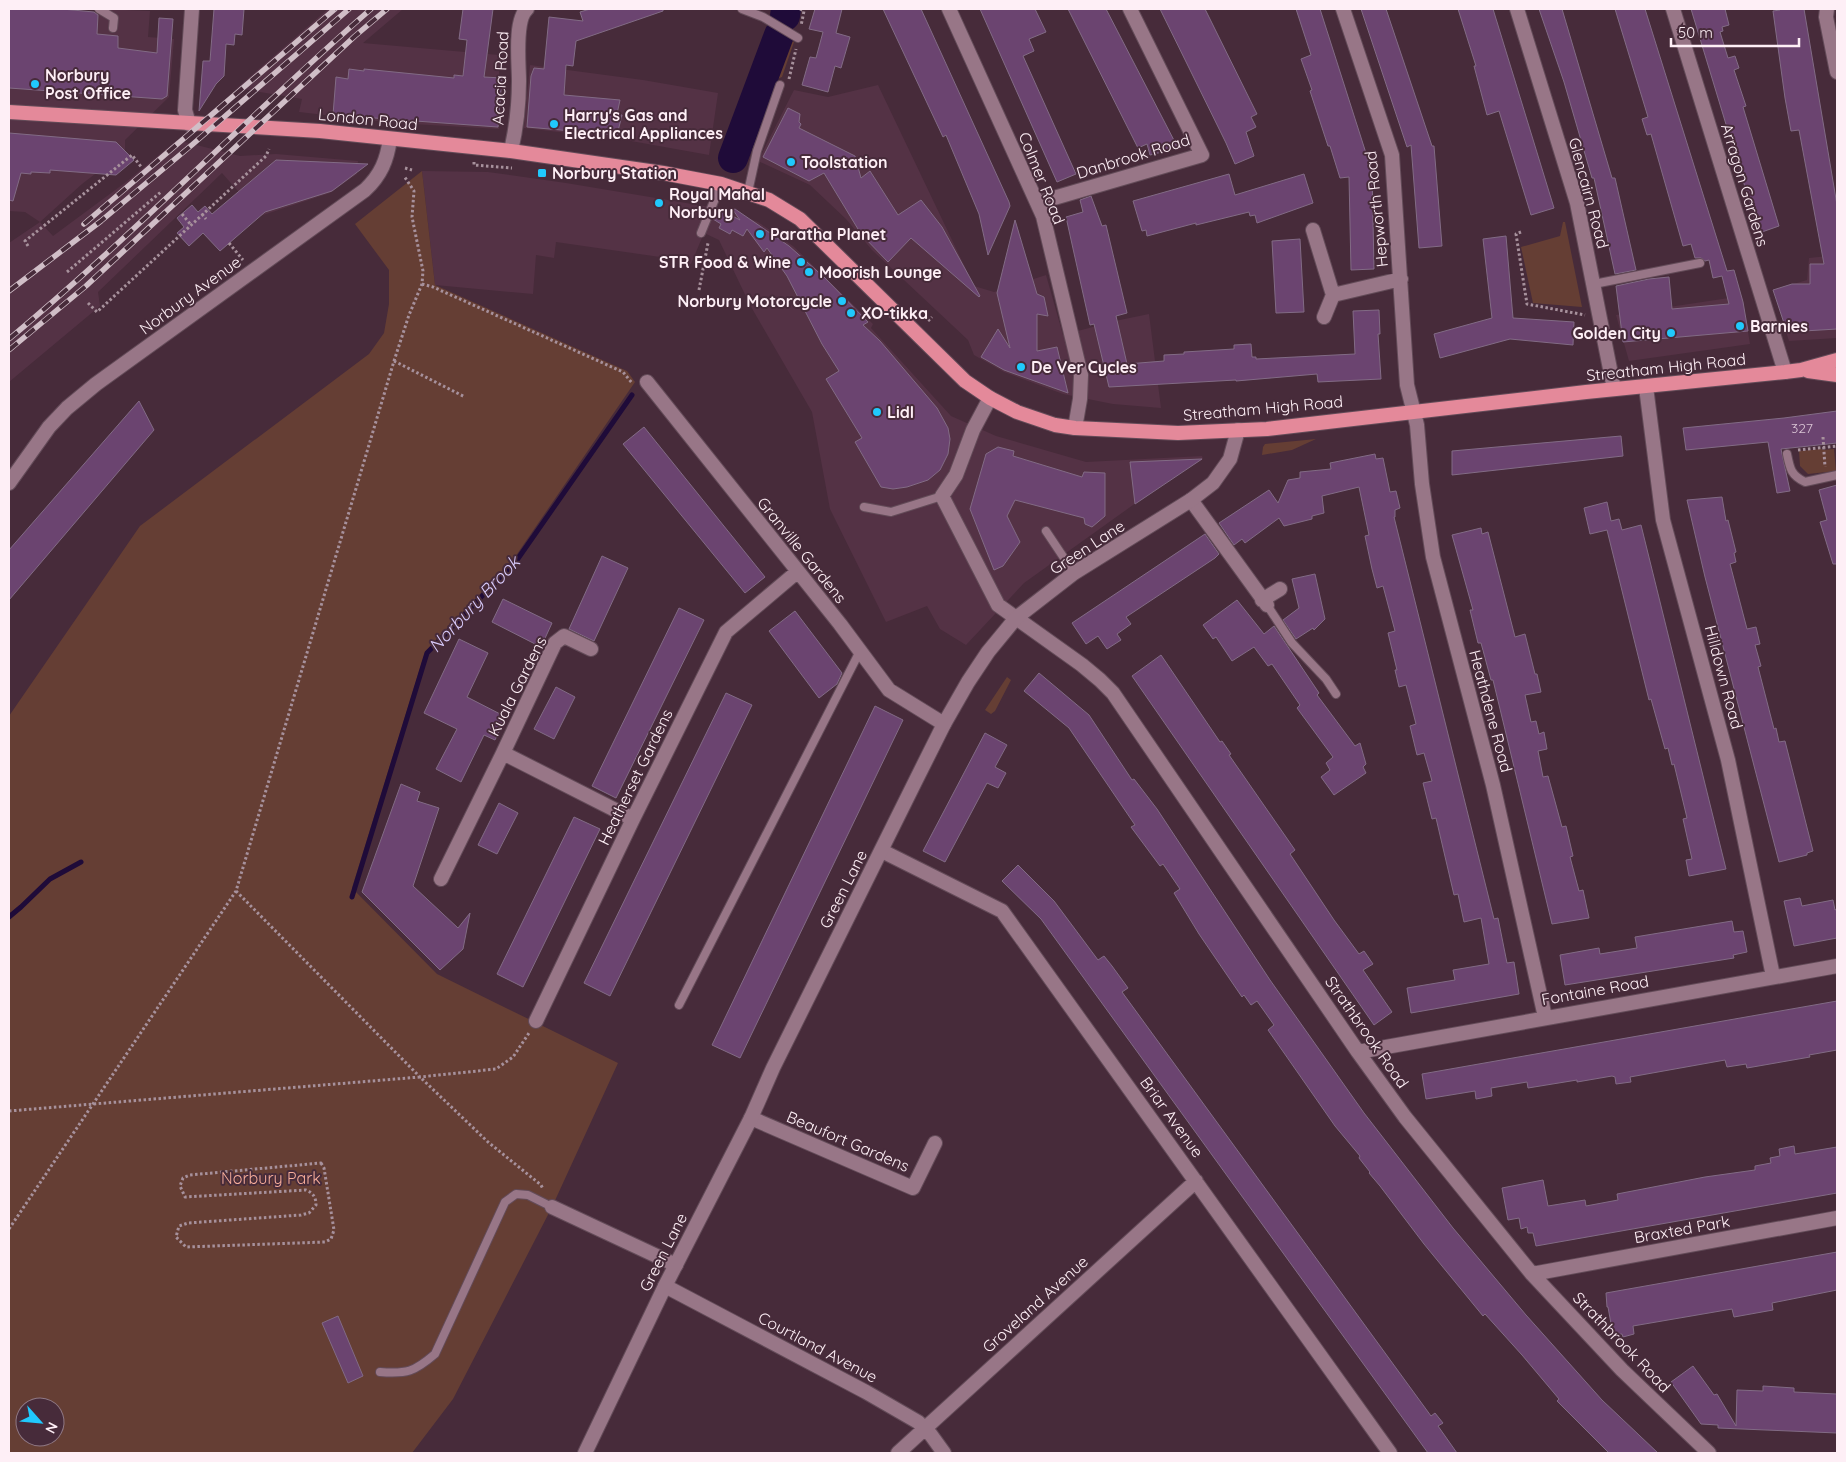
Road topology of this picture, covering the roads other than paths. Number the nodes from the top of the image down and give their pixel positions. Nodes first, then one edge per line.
1 (99, 9) edge
2 (192, 9) edge
3 (527, 9) edge
4 (742, 9) edge
5 (766, 9) edge
6 (949, 9) edge
7 (1130, 9) edge
8 (1343, 9) edge
9 (1517, 9) edge
10 (1673, 9) edge
11 (1827, 9) edge
12 (763, 17) junction
13 (113, 28) dead end
14 (798, 38) dead end
15 (1837, 72) edge
16 (780, 85) dead end
17 (9, 112) edge
18 (189, 124) junction
19 (390, 139) junction
20 (511, 151) junction
21 (721, 184) junction
22 (748, 192) junction
23 (1038, 205) junction
24 (1313, 230) dead end
25 (701, 233) dead end
26 (1700, 263) dead end
27 (1401, 280) junction
28 (1594, 284) junction
29 (1333, 295) junction
30 (1324, 318) dead end
31 (1837, 360) edge
32 (1802, 370) junction
33 (1785, 372) junction
34 (1837, 375) edge
35 (649, 385) road end
36 (1646, 387) junction
37 (1614, 390) junction
38 (990, 398) junction
39 (1415, 411) junction
40 (1075, 428) junction
41 (1238, 430) junction
42 (1787, 454) dead end
43 (1837, 475) edge
44 (9, 483) edge
45 (942, 496) junction
46 (1191, 500) junction
47 (864, 507) dead end
48 (1046, 531) dead end
49 (797, 572) junction
50 (1074, 574) junction
51 (1280, 589) dead end
52 (1264, 602) junction
53 (1016, 618) junction
54 (591, 649) dead end
55 (860, 651) junction
56 (1336, 694) dead end
57 (944, 724) junction
58 (503, 753) junction
59 (633, 819) junction
60 (882, 851) junction
61 (441, 880) dead end
62 (1837, 966) edge
63 (1773, 976) junction
64 (679, 1005) dead end
65 (1545, 1017) junction
66 (536, 1022) road end
67 (1358, 1052) junction
68 (751, 1118) junction
69 (935, 1143) dead end
70 (1196, 1181) junction
71 (552, 1207) joint
72 (1837, 1218) edge
73 (676, 1266) junction
74 (1532, 1274) junction
75 (665, 1286) junction
76 (380, 1372) dead end
77 (925, 1428) junction
78 (585, 1453) edge
79 (898, 1453) edge
80 (944, 1453) edge
81 (1390, 1453) edge
82 (1709, 1453) edge

1 - 13 lane
2 - 18 street
3 - 20 street, Acacia Road
4 - 12 lane
5 - 12 lane
6 - 23 street, Colmer Road
7 - 23 street, Danbrook Road
8 - 27 street, Hepworth Road
9 - 28 street, Glencairn Road
10 - 33 street, Arragon Gardens
11 - 15 street
12 - 14 lane
16 - 22 lane
17 - 18 highway, London Road
18 - 19 highway, London Road
19 - 20 highway, London Road
19 - 44 street, Norbury Avenue
20 - 21 highway, London Road
21 - 22 highway, Streatham High Road
21 - 25 lane
22 - 38 highway, Streatham High Road
23 - 40 street, Colmer Road
24 - 29 street
26 - 28 lane
27 - 29 street
27 - 39 street, Hepworth Road
28 - 37 street, Glencairn Road
29 - 30 street
31 - 32 highway, Streatham High Road
32 - 33 highway, Streatham High Road
32 - 34 highway, Streatham High Road
33 - 36 highway, Streatham High Road
35 - 49 street, Granville Gardens
36 - 37 highway, Streatham High Road
36 - 63 street, Hilldown Road
37 - 39 highway, Streatham High Road
38 - 40 highway, Streatham High Road
38 - 45 street
39 - 41 highway, Streatham High Road
39 - 65 street, Heathdene Road
40 - 41 highway, Streatham High Road
41 - 46 street, Green Lane
42 - 43 lane
45 - 47 lane
45 - 53 street, Strathbrook Road
46 - 50 street, Green Lane
46 - 52 street
48 - 50 lane
49 - 55 street, Granville Gardens
49 - 59 street, Heatherset Gardens
50 - 53 street, Green Lane
51 - 52 street
52 - 56 lane
53 - 57 street, Green Lane
53 - 67 street, Strathbrook Road
54 - 58 street, Kuala Gardens
55 - 57 street, Granville Gardens
55 - 64 lane
57 - 60 street, Green Lane
58 - 59 street, Kuala Gardens
58 - 61 street, Kuala Gardens
59 - 66 street, Heatherset Gardens
60 - 68 street, Green Lane
60 - 70 street, Briar Avenue
62 - 63 street, Fontaine Road
63 - 65 street, Fontaine Road
65 - 67 street, Fontaine Road
67 - 74 street, Strathbrook Road
68 - 69 street, Beaufort Gardens
68 - 73 street, Green Lane
70 - 77 street, Groveland Avenue
70 - 81 street, Briar Avenue
71 - 73 street
71 - 76 lane
72 - 74 street, Braxted Park
73 - 75 street, Green Lane
74 - 82 street, Strathbrook Road
75 - 77 street, Courtland Avenue
75 - 78 street, Green Lane
77 - 79 street, Groveland Avenue
77 - 80 street, Courtland Avenue

